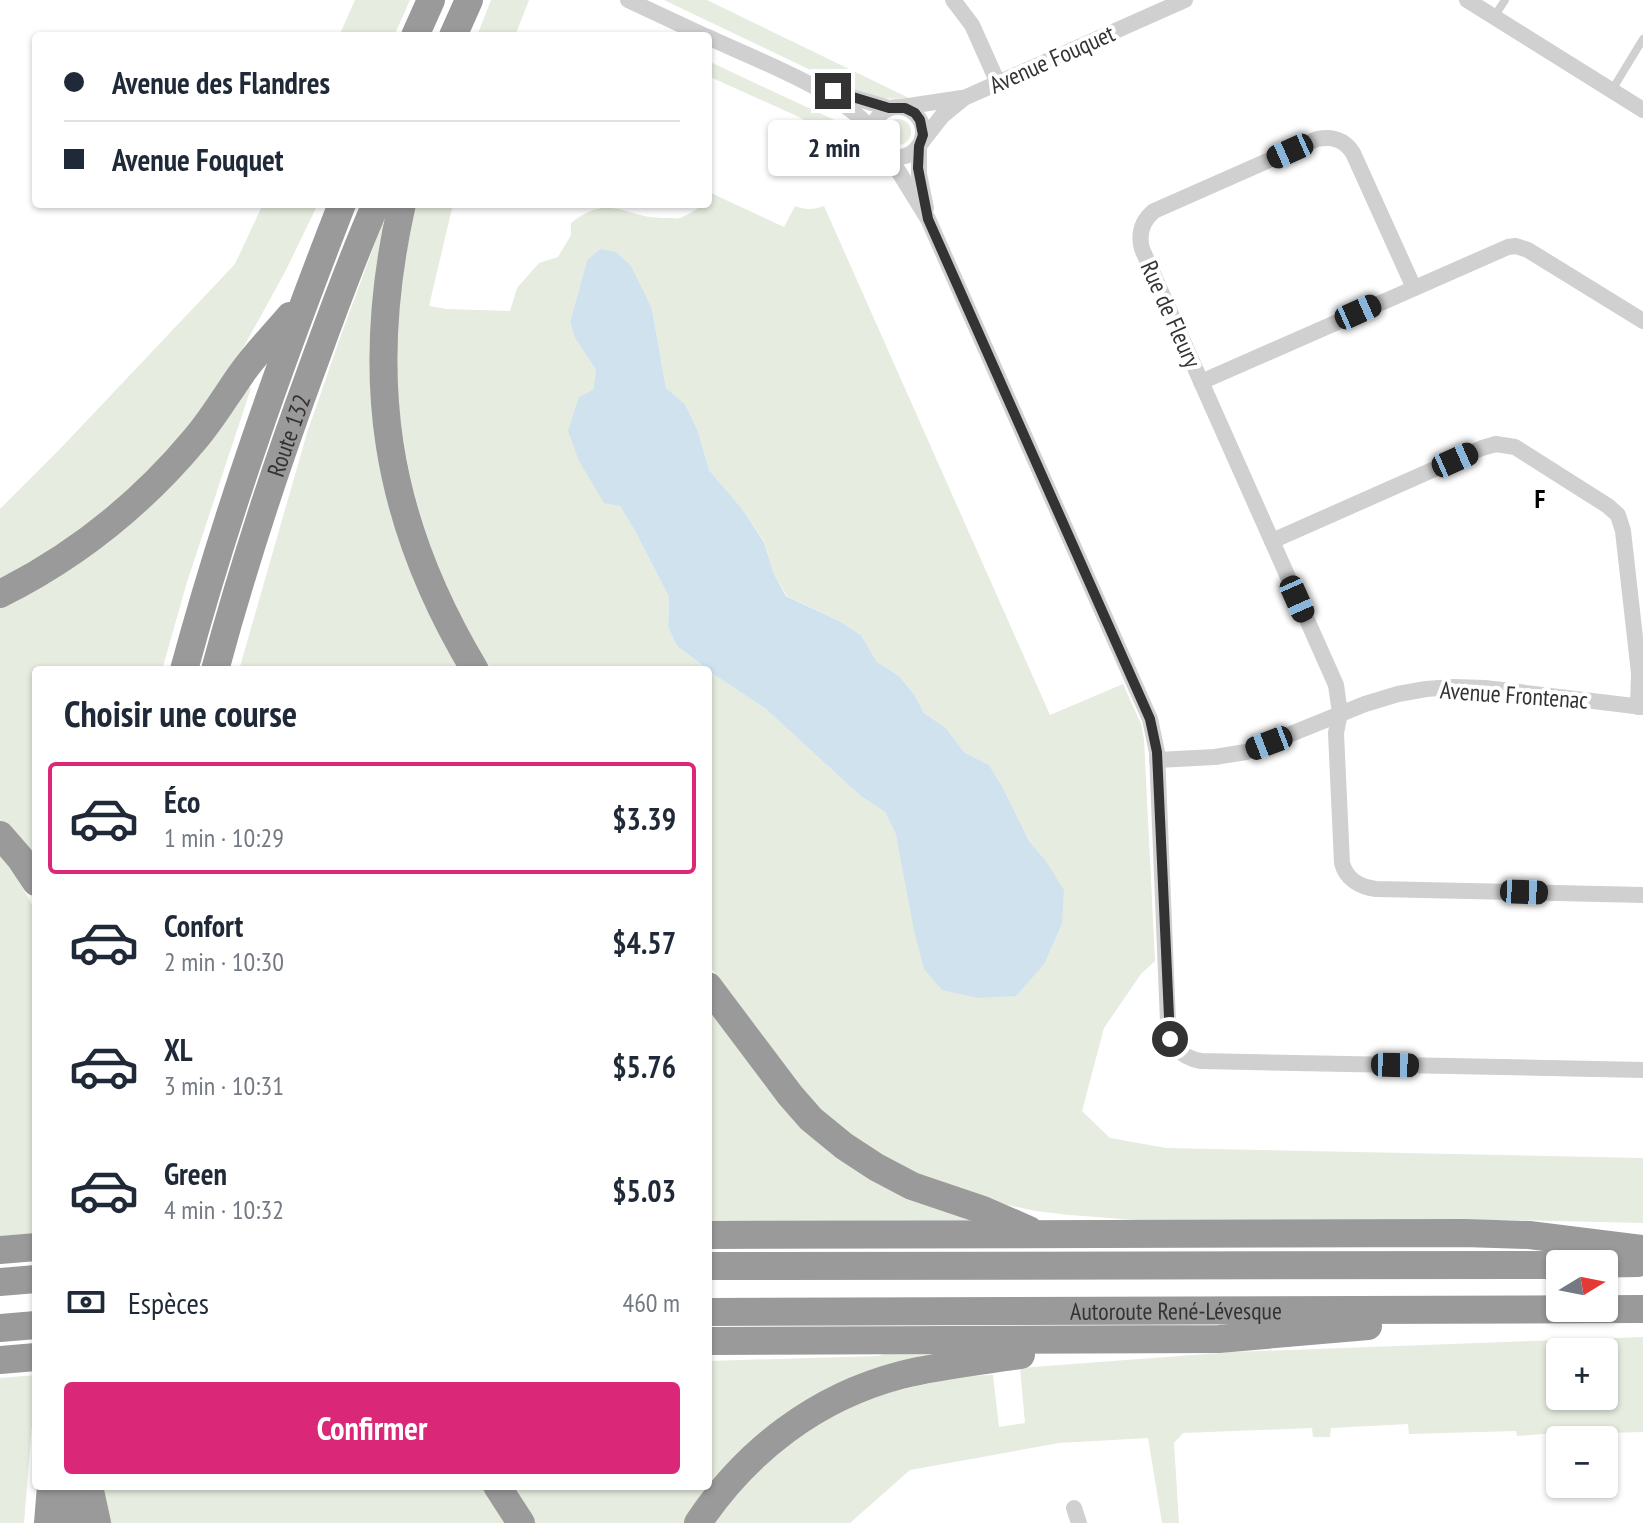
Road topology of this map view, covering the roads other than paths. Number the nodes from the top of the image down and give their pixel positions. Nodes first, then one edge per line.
1 (431, 0) edge
2 (469, 0) edge
3 (628, 0) edge
4 (953, 0) edge
5 (1185, 0) edge
6 (1467, 0) edge
7 (1505, 0) edge
8 (1161, 5) edge
9 (1494, 17) junction
10 (417, 32) edge
11 (455, 32) edge
12 (696, 32) edge
13 (712, 39) edge
14 (1643, 39) edge
15 (998, 83) junction
16 (814, 87) junction
17 (1612, 91) junction
18 (964, 98) junction
19 (895, 108) junction
20 (1643, 110) edge
21 (873, 131) junction
22 (920, 144) junction
23 (889, 156) junction
24 (340, 208) edge
25 (374, 208) edge
26 (401, 208) edge
27 (928, 219) junction
28 (1414, 288) junction
29 (304, 301) junction
30 (1643, 321) edge
31 (1201, 382) junction
32 (1272, 541) junction
33 (0, 594) edge
34 (185, 666) edge
35 (216, 666) edge
36 (473, 666) edge
37 (1641, 707) edge
38 (1340, 713) junction
39 (1157, 760) junction
40 (0, 835) edge
41 (32, 876) edge
42 (1643, 895) edge
43 (712, 991) edge
44 (1643, 1070) edge
45 (1037, 1234) junction
46 (712, 1235) edge
47 (32, 1247) edge
48 (1643, 1249) edge
49 (0, 1250) edge
50 (1618, 1263) edge
51 (1643, 1263) edge
52 (1546, 1265) edge
53 (712, 1266) edge
54 (32, 1279) edge
55 (0, 1282) edge
56 (1546, 1309) edge
57 (1618, 1309) edge
58 (1643, 1309) edge
59 (1546, 1310) edge
60 (712, 1312) edge
61 (32, 1325) edge
62 (0, 1328) edge
63 (712, 1341) edge
64 (1108, 1341) junction
65 (32, 1357) edge
66 (0, 1360) edge
67 (51, 1490) edge
68 (74, 1490) edge
69 (90, 1490) edge
70 (500, 1490) edge
71 (48, 1523) edge
72 (72, 1523) edge
73 (97, 1523) edge
74 (521, 1523) edge
75 (698, 1523) edge

1 - 10 highway
2 - 11 highway
3 - 12 street, Avenue Fouquet
4 - 15 street
5 - 8 street, Avenue Fouquet
6 - 9 street
7 - 9 lane
8 - 15 street, Avenue Fouquet
9 - 17 street
13 - 16 street, Avenue Fouquet
14 - 17 lane
15 - 18 street, Avenue Fouquet
16 - 19 street, Avenue Fouquet
16 - 21 street, Avenue Fouquet
17 - 20 street
18 - 19 street, Avenue Fouquet
18 - 22 street, Avenue Fouquet
19 - 21 street
19 - 22 street
21 - 23 street
22 - 23 street
22 - 27 street
23 - 27 street
24 - 29 highway, Route 132
25 - 35 highway, Route 132
26 - 36 highway
27 - 39 street
28 - 30 street
28 - 31 street
28 - 31 street, Rue de Fleury
29 - 33 highway
29 - 34 highway, Route 132
31 - 32 street, Rue de Fleury
32 - 37 street
32 - 38 street, Rue de Fleury
37 - 38 street, Avenue Frontenac
38 - 39 street, Avenue Frontenac
38 - 42 street, Rue de Fleury
39 - 44 street
40 - 41 highway
43 - 45 highway
45 - 46 highway
45 - 48 highway
47 - 49 highway
50 - 51 highway
52 - 53 highway, Autoroute René-Lévesque
54 - 55 highway
56 - 60 highway, Autoroute René-Lévesque
57 - 58 highway, Autoroute René-Lévesque
59 - 64 highway
61 - 62 highway
63 - 64 highway
64 - 75 highway
65 - 66 highway
67 - 71 highway
68 - 72 highway
69 - 73 highway
70 - 74 highway

